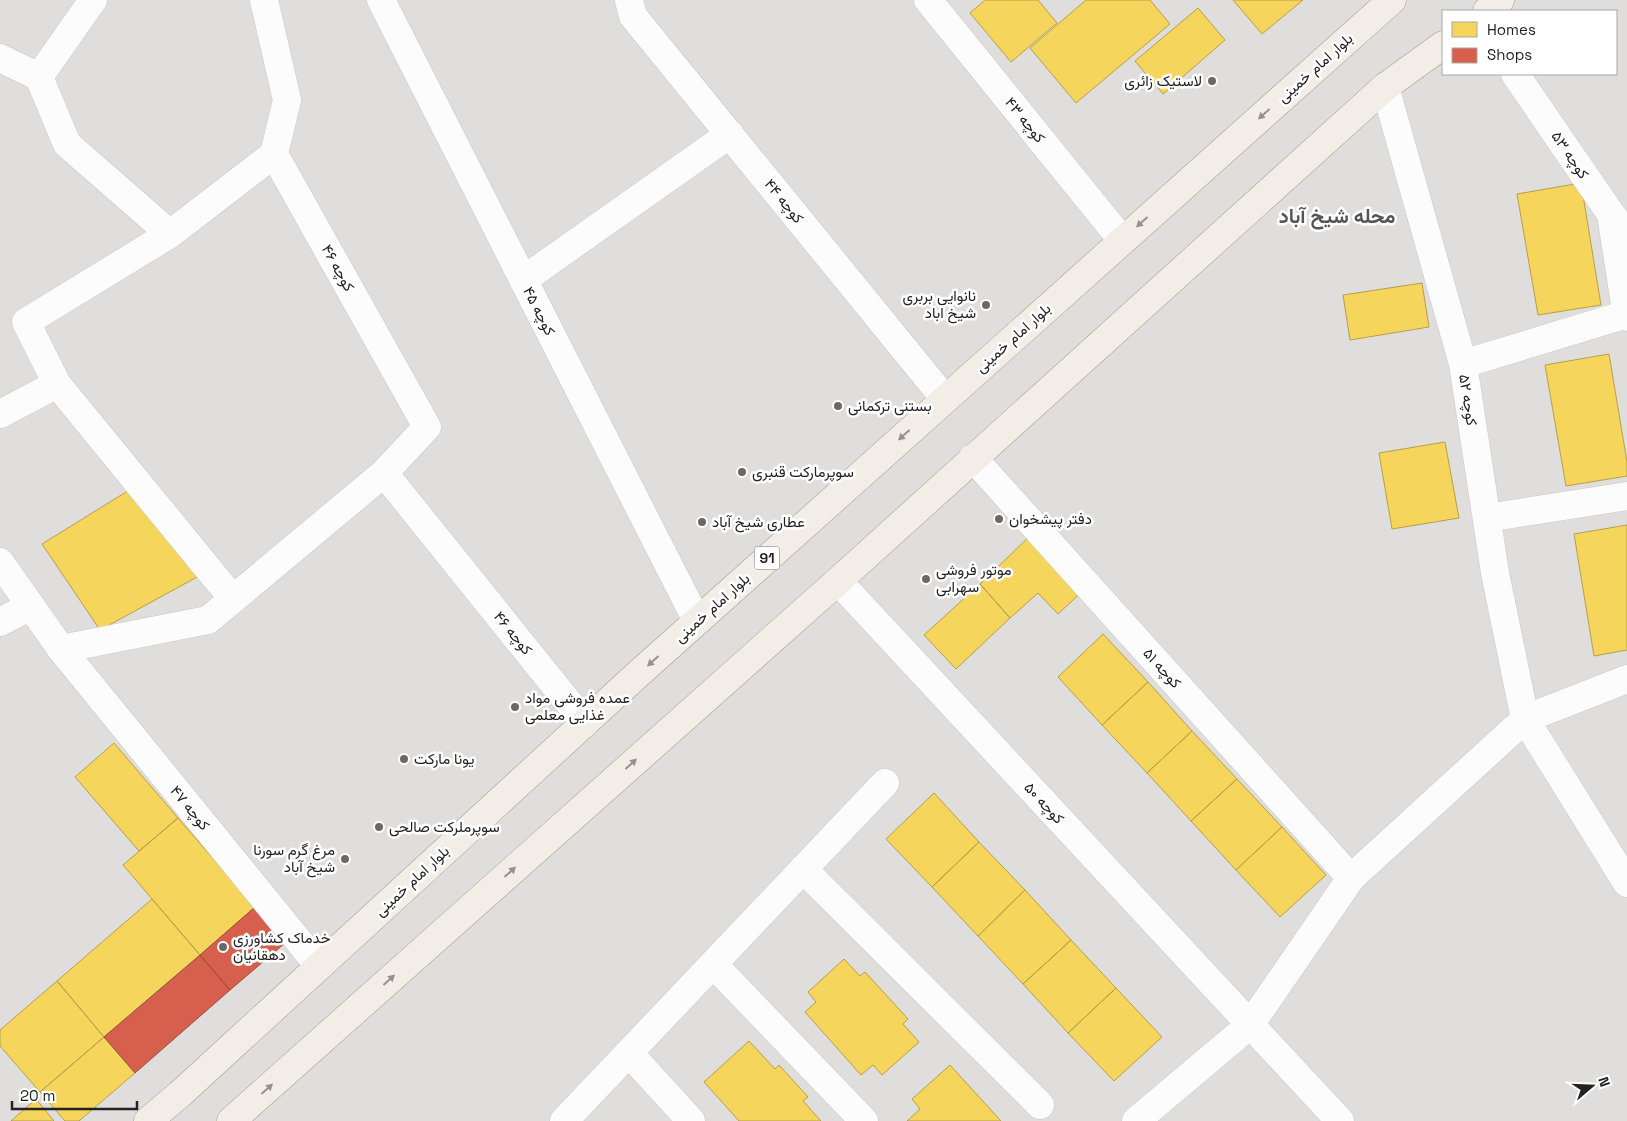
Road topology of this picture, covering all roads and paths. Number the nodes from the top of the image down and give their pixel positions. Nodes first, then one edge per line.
1 (94, 0) edge
2 (264, 0) edge
3 (381, 0) edge
4 (630, 0) edge
5 (928, 0) edge
6 (1392, 0) edge
7 (1500, 0) edge
8 (1488, 10) edge
9 (1442, 46) edge
10 (0, 58) edge
11 (1516, 75) edge
12 (39, 76) junction
13 (1385, 88) junction
14 (730, 134) junction
15 (274, 154) junction
16 (1619, 224) edge
17 (170, 234) junction
18 (1122, 240) junction
19 (524, 280) junction
20 (1627, 315) edge
21 (1463, 364) junction
22 (57, 384) junction
23 (945, 399) junction
24 (0, 414) edge
25 (973, 458) junction
26 (384, 473) junction
27 (1627, 496) edge
28 (1487, 518) junction
29 (0, 562) edge
30 (838, 581) junction
31 (233, 599) junction
32 (31, 606) junction
33 (697, 621) junction
34 (0, 622) edge
35 (61, 649) junction
36 (1627, 679) edge
37 (1525, 719) junction
38 (585, 723) junction
39 (885, 783) dead end
40 (803, 869) junction
41 (1351, 878) junction
42 (1627, 883) edge
43 (714, 964) junction
44 (319, 966) junction
45 (1250, 1025) junction
46 (629, 1053) junction
47 (1040, 1105) dead end
48 (148, 1121) edge
49 (231, 1121) edge
50 (564, 1121) edge
51 (691, 1121) edge
52 (864, 1121) edge
53 (1136, 1121) edge
54 (1340, 1121) edge

1 - 12 street
2 - 15 street
3 - 19 street, کوچه ۴۵
4 - 14 street, کوچه ۴۴
5 - 18 street, کوچه ۴۳
6 -> 18 main road, بلوار امام خمینی / 91
7 - 8 main road
9 - 13 main road
10 - 12 street
11 - 16 street, کوچه ۵۳
12 - 17 street
13 - 21 street, کوچه ۵۲
13 - 25 main road
14 - 19 street
14 - 23 street, کوچه ۴۴
15 - 17 street
15 - 26 street, کوچه ۴۶
16 - 20 street
17 - 22 street
18 - 23 main road, بلوار امام خمینی / 91
19 - 33 street, کوچه ۴۵
20 - 21 street
21 - 28 street, کوچه ۵۲
22 - 24 street
22 - 31 street
23 -> 33 main road, بلوار امام خمینی / 91
25 - 30 main road
25 - 41 street, کوچه ۵۱
26 - 31 street
26 - 38 street, کوچه ۴۶
27 - 28 street
28 - 37 street, کوچه ۵۲
29 - 32 street, کوچه ۴۷
30 - 45 street, کوچه ۵۰
49 -> 30 main road
31 - 35 street
32 - 34 street
32 - 35 street, کوچه ۴۷
33 -> 38 main road, بلوار امام خمینی / 91
35 - 44 street, کوچه ۴۷
36 - 37 street
37 - 41 street
37 - 42 street
38 - 44 main road, بلوار امام خمینی / 91
39 - 40 street
40 - 43 street
40 - 47 street
41 - 45 street
43 - 46 street
43 - 52 street
44 - 48 main road, بلوار امام خمینی / 91
45 - 53 street
45 - 54 street, کوچه ۵۰
46 - 50 street
46 - 51 street

